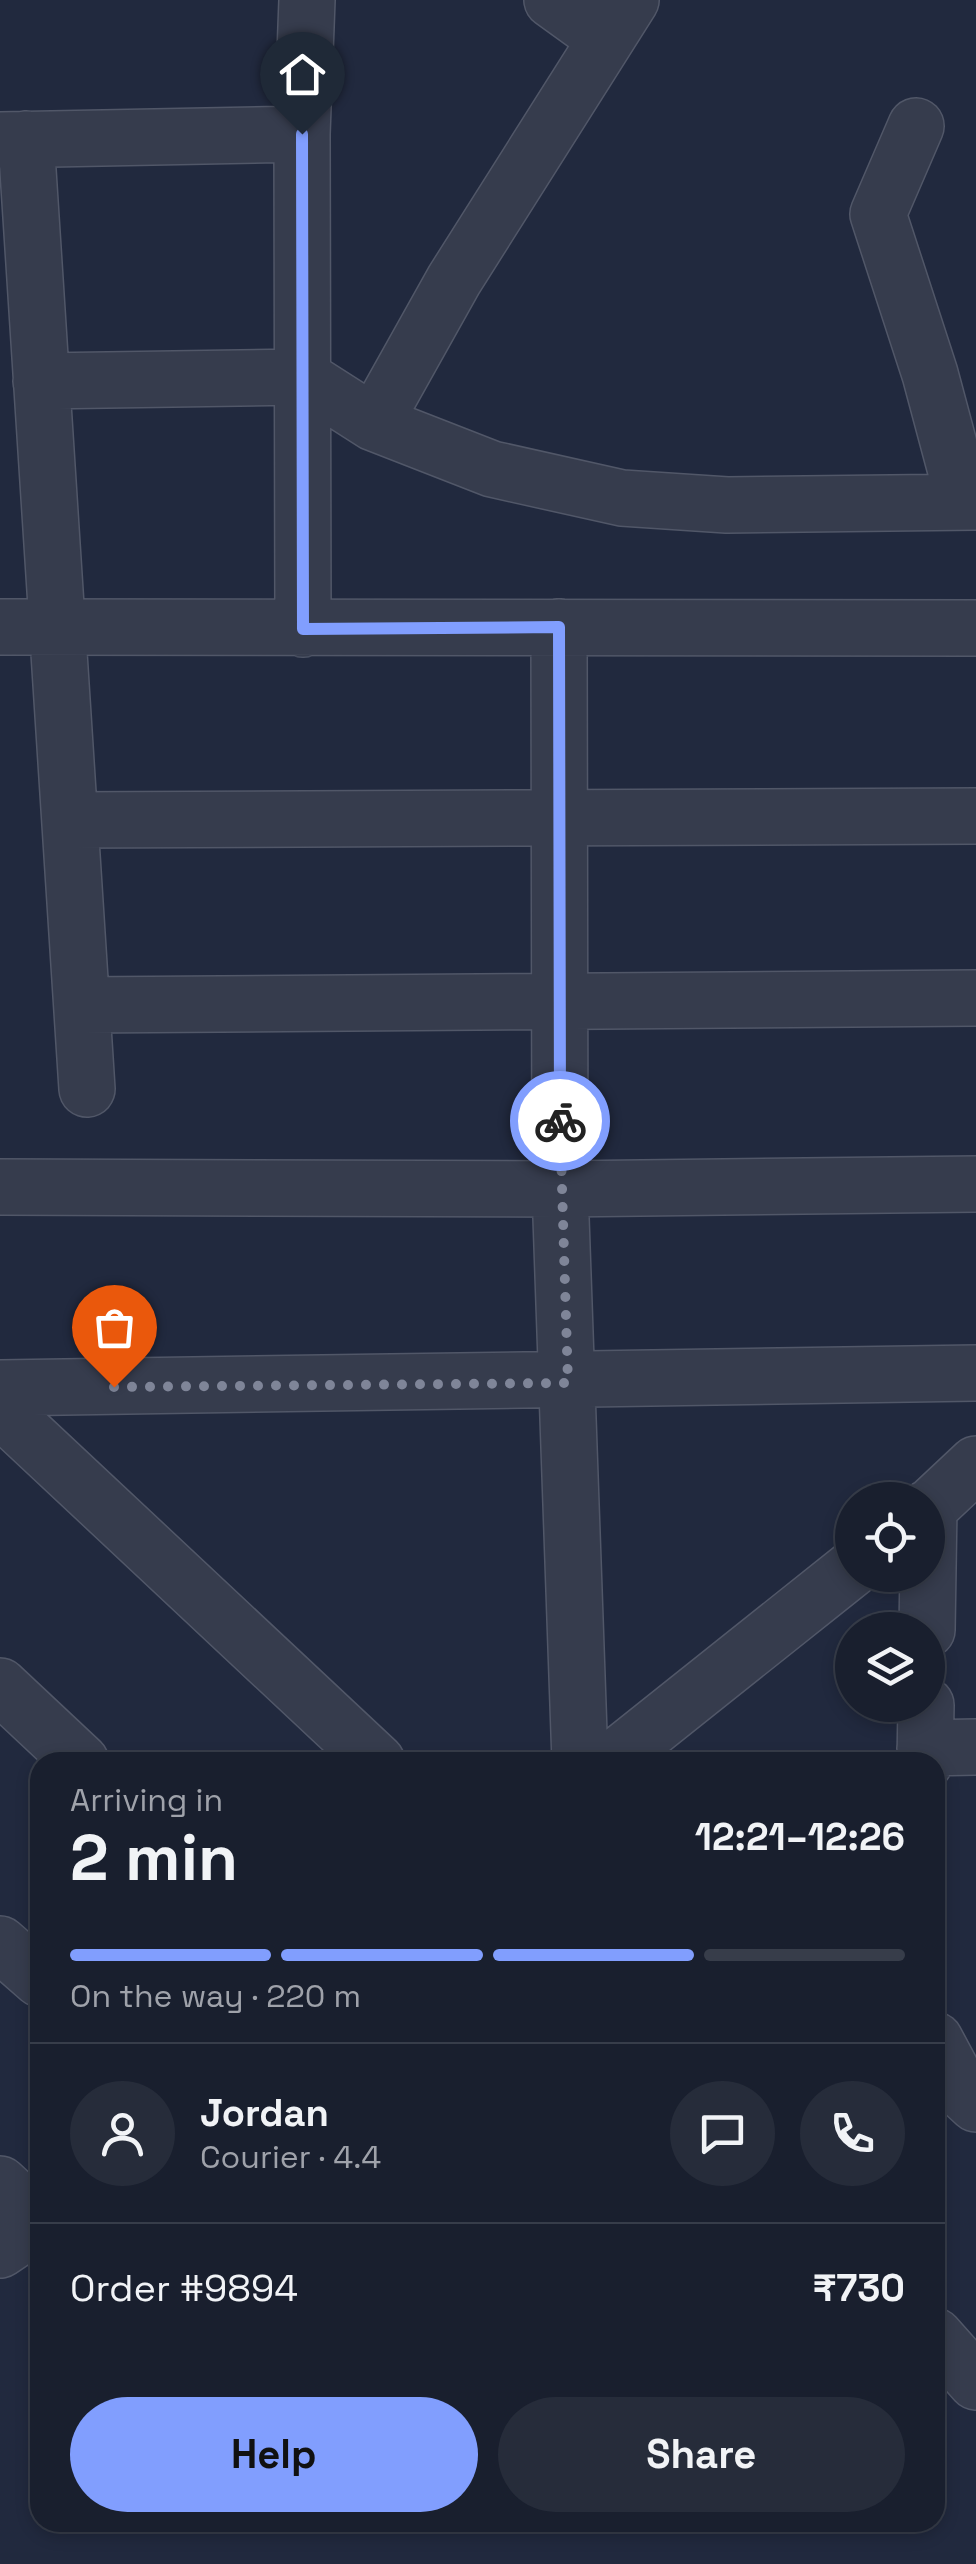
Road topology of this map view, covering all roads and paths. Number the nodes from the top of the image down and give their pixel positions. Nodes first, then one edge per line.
1 (307, 0) edge
2 (552, 0) edge
3 (618, 20) edge
4 (916, 126) dead end
5 (302, 134) junction
6 (13, 139) edge
7 (302, 377) junction
8 (41, 381) junction
9 (374, 423) junction
10 (970, 502) edge
11 (0, 626) edge
12 (57, 626) junction
13 (559, 627) junction
14 (976, 628) edge
15 (303, 629) junction
16 (976, 816) edge
17 (560, 818) junction
18 (70, 820) junction
19 (976, 998) edge
20 (560, 1002) junction
21 (82, 1005) junction
22 (87, 1089) dead end
23 (976, 1184) edge
24 (0, 1186) edge
25 (560, 1189) junction
26 (976, 1373) edge
27 (568, 1383) junction
28 (0, 1388) edge
29 (0, 1409) edge
30 (976, 1464) edge
31 (945, 1492) edge
32 (835, 1583) edge
33 (0, 1686) edge
34 (70, 1752) edge
35 (366, 1752) edge
36 (580, 1752) edge
37 (623, 1752) edge
38 (0, 1944) edge
39 (30, 1970) edge
40 (945, 2058) edge
41 (976, 2104) edge
42 (0, 2184) edge
43 (30, 2212) edge
44 (30, 2229) edge
45 (0, 2250) edge
46 (945, 2347) edge
47 (976, 2382) edge

1 - 5 street
2 - 3 street
3 - 9 street
4 - 10 street
5 - 6 street
5 - 7 street
6 - 8 street
7 - 8 street
7 - 9 street
7 - 15 street
8 - 12 street
9 - 10 street
11 - 12 street
12 - 15 street
12 - 18 street
13 - 14 street
13 - 15 street
13 - 17 street
16 - 17 street
17 - 18 street
17 - 20 street
18 - 21 street
19 - 20 street
20 - 21 street
20 - 25 street
21 - 22 street
23 - 25 street
24 - 25 street
25 - 27 street
26 - 27 street
27 - 28 street
27 - 36 street
29 - 35 street
30 - 31 street
32 - 37 street
33 - 34 street
38 - 39 street
40 - 41 street
42 - 43 street
44 - 45 street
46 - 47 street

